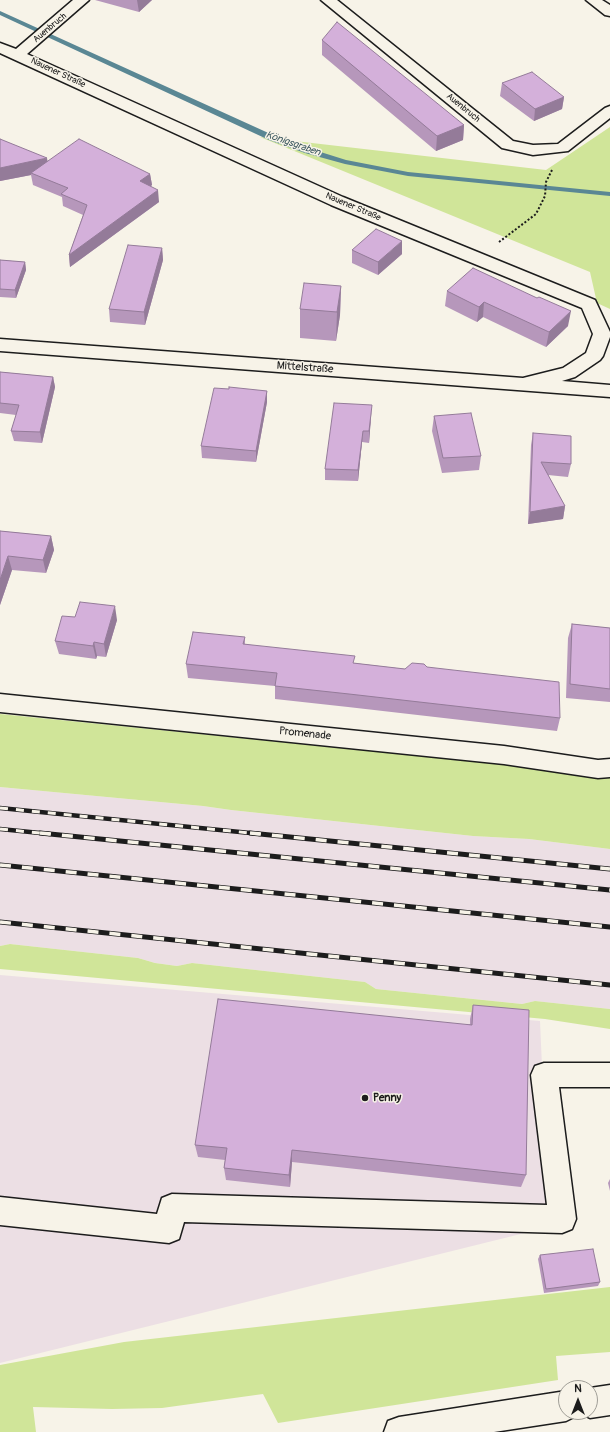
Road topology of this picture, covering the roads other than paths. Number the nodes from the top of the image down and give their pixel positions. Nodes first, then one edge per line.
1 (82, 0) edge
2 (328, 0) edge
3 (593, 0) edge
4 (610, 12) edge
5 (0, 47) edge
6 (17, 55) junction
7 (610, 111) edge
8 (0, 345) edge
9 (525, 384) junction
10 (610, 391) edge
11 (0, 703) edge
12 (610, 768) edge
13 (610, 1075) edge
14 (0, 1211) edge
15 (610, 1400) edge
16 (598, 1401) edge
17 (558, 1407) edge
18 (399, 1432) edge

1 - 6 street, Auenbruch
2 - 7 street, Auenbruch
3 - 4 street
5 - 6 street, Nauener Straße
6 - 9 street, Nauener Straße
8 - 9 street, Mittelstraße
9 - 10 street, Mittelstraße
11 - 12 street, Promenade
13 - 14 street
15 - 16 street
17 - 18 street

